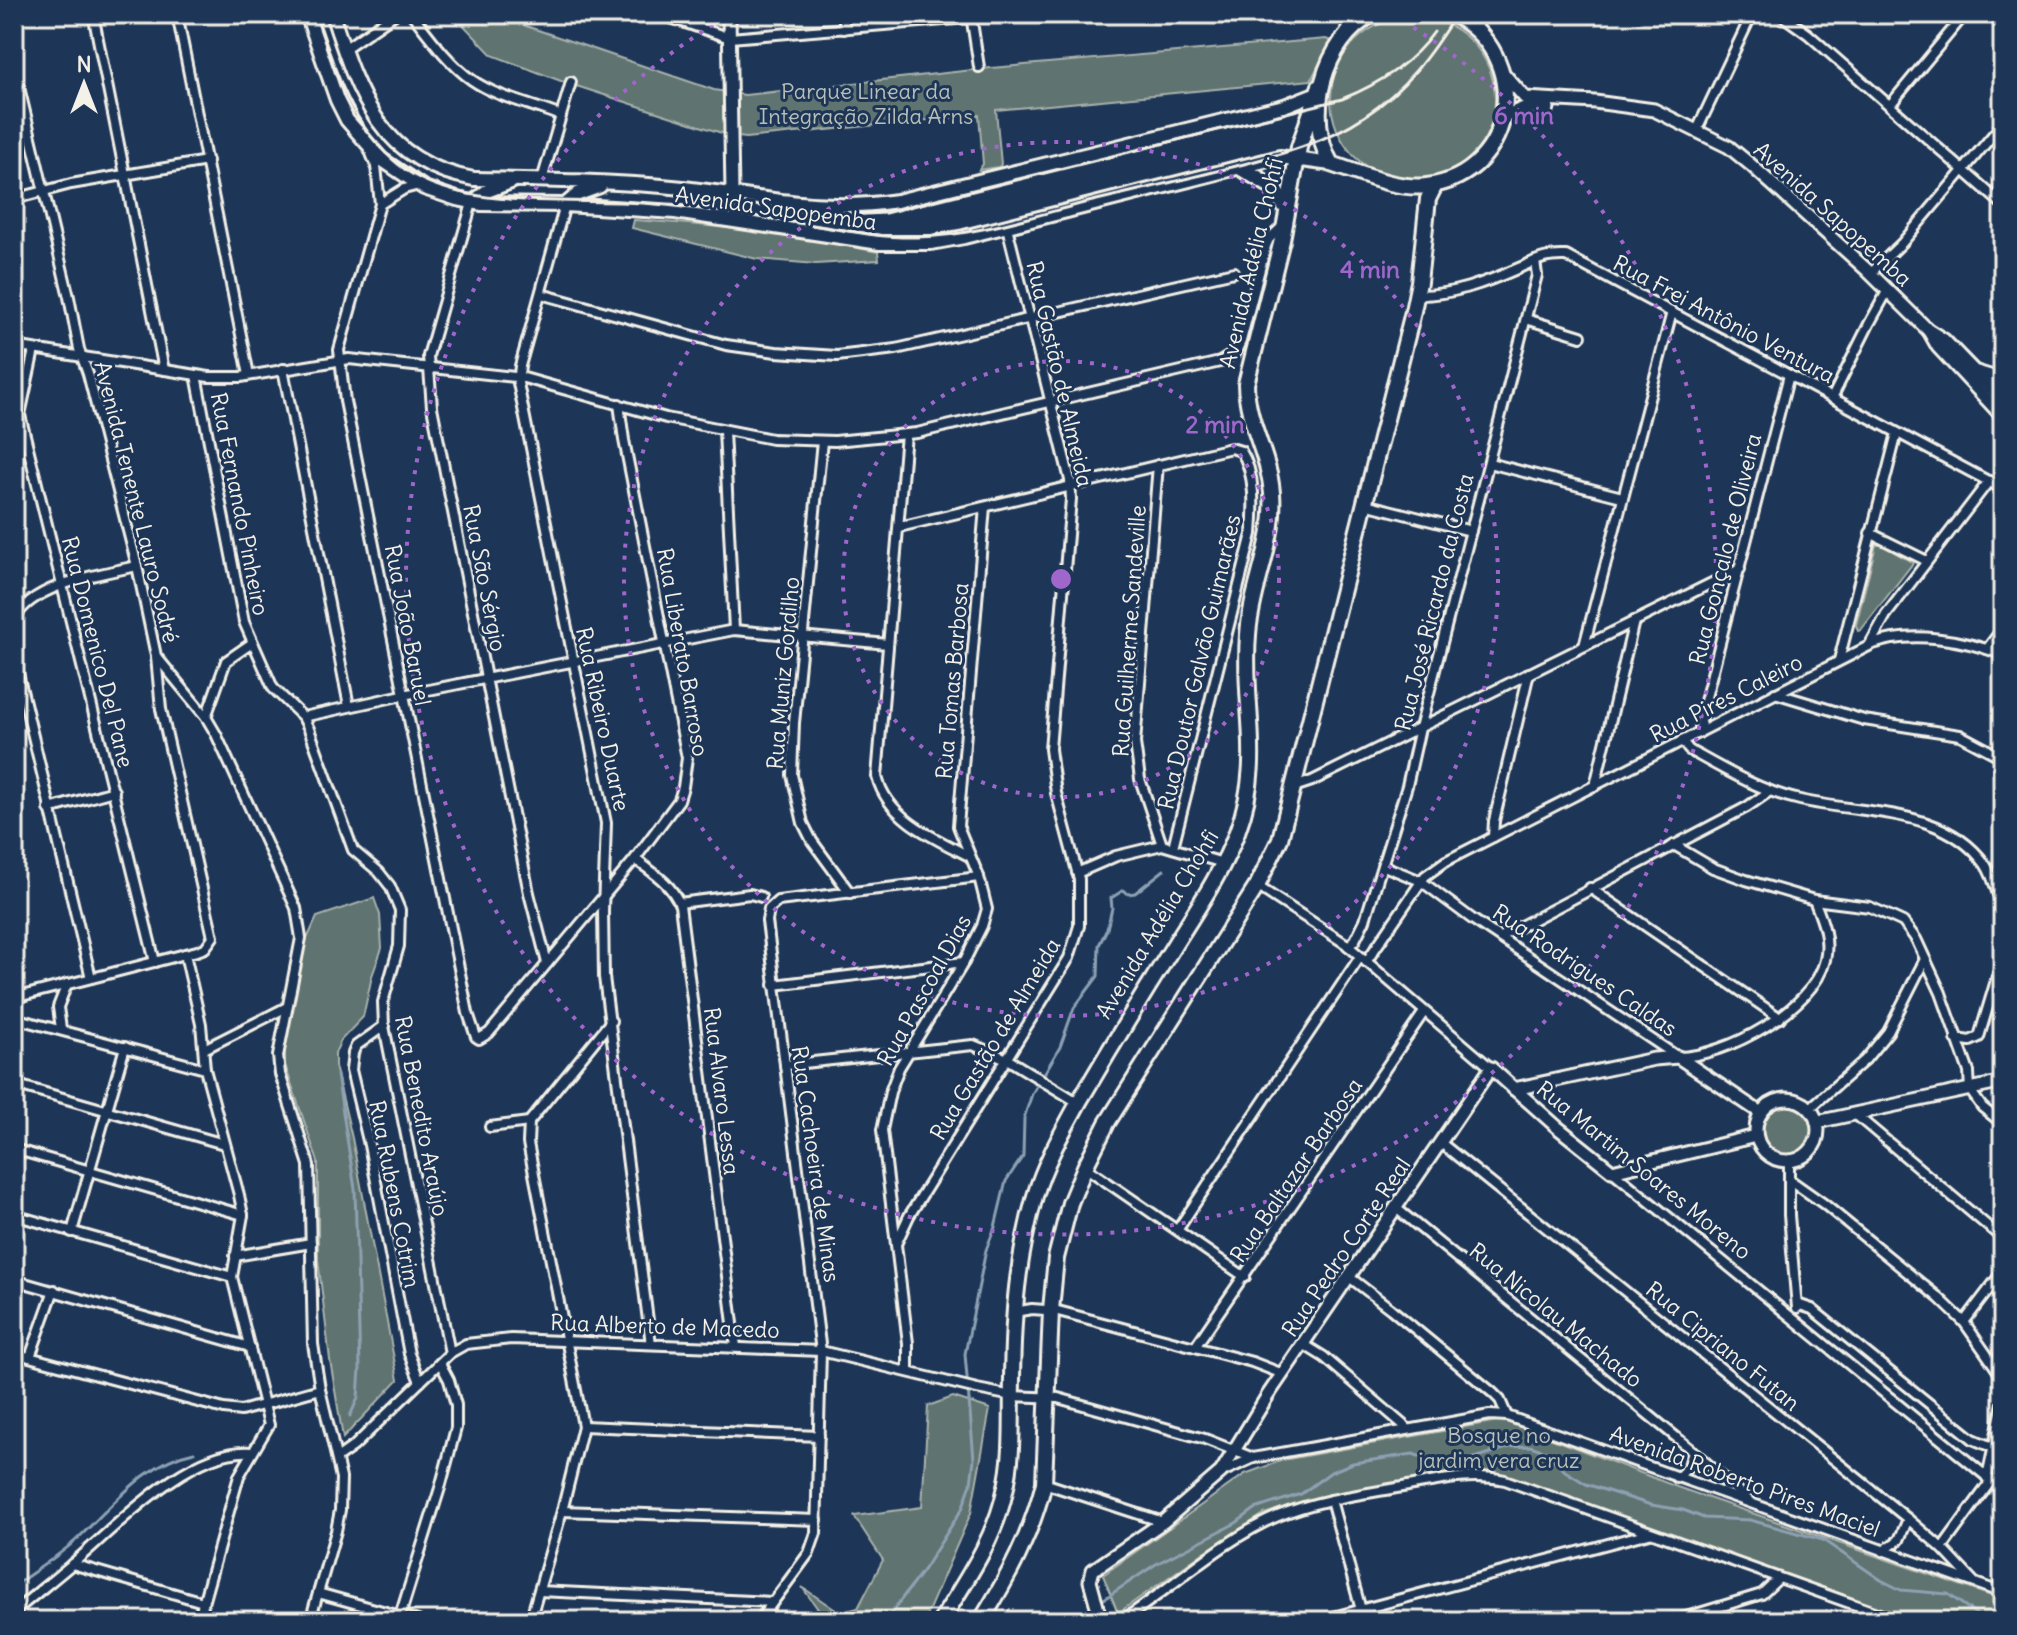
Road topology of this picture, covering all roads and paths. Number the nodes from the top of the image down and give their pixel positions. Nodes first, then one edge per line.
1 (93, 14) edge
2 (177, 14) edge
3 (307, 14) edge
4 (332, 14) edge
5 (395, 14) edge
6 (412, 14) edge
7 (659, 14) edge
8 (729, 14) edge
9 (844, 14) edge
10 (1016, 14) edge
11 (1350, 14) edge
12 (1373, 14) edge
13 (1452, 14) edge
14 (1474, 14) edge
15 (1752, 14) edge
16 (1780, 14) edge
17 (1965, 14) edge
18 (972, 16) edge
19 (844, 29) junction
20 (1477, 30) junction
21 (1347, 33) junction
22 (730, 38) junction
23 (344, 49) junction
24 (14, 66) edge
25 (979, 67) dead end
26 (1502, 70) junction
27 (571, 82) dead end
28 (1319, 90) junction
29 (1890, 105) junction
30 (1662, 115) junction
31 (561, 116) junction
32 (1502, 117) junction
33 (2003, 123) edge
34 (1697, 130) junction
35 (367, 145) junction
36 (1297, 158) junction
37 (207, 161) junction
38 (1331, 164) junction
39 (1241, 168) junction
40 (1963, 170) junction
41 (127, 176) junction
42 (467, 178) junction
43 (522, 180) junction
44 (542, 180) junction
45 (419, 185) junction
46 (627, 185) junction
47 (1435, 185) junction
48 (44, 191) junction
49 (732, 194) junction
50 (14, 199) edge
51 (472, 203) junction
52 (380, 204) junction
53 (565, 205) junction
54 (2003, 205) edge
55 (1287, 209) junction
56 (682, 213) junction
57 (1285, 225) junction
58 (1007, 227) junction
59 (1535, 261) junction
60 (1234, 272) dead end
61 (1871, 273) junction
62 (1888, 290) junction
63 (541, 294) junction
64 (1416, 295) junction
65 (1672, 312) junction
66 (1030, 319) junction
67 (1526, 319) junction
68 (1928, 330) junction
69 (1581, 336) dead end
70 (14, 346) edge
71 (34, 350) junction
72 (82, 358) junction
73 (339, 359) junction
74 (428, 367) junction
75 (283, 369) junction
76 (164, 370) junction
77 (1974, 371) junction
78 (196, 375) junction
79 (249, 375) junction
80 (1789, 375) junction
81 (518, 378) junction
82 (2003, 380) edge
83 (1832, 398) junction
84 (1050, 402) junction
85 (619, 404) junction
86 (2001, 408) edge
87 (17, 418) edge
88 (724, 431) junction
89 (1897, 433) junction
90 (906, 434) junction
91 (822, 441) junction
92 (1489, 463) junction
93 (1158, 465) junction
94 (1989, 481) junction
95 (1070, 485) junction
96 (2003, 489) edge
97 (1622, 497) junction
98 (1365, 504) junction
99 (985, 507) junction
100 (899, 527) junction
101 (1471, 531) junction
102 (1870, 533) junction
103 (1927, 561) junction
104 (137, 566) junction
105 (1740, 569) junction
106 (64, 585) junction
107 (14, 620) edge
108 (1634, 621) junction
109 (2003, 628) edge
110 (734, 630) junction
111 (803, 636) junction
112 (252, 643) junction
113 (664, 644) junction
114 (888, 644) junction
115 (1584, 646) junction
116 (1869, 646) junction
117 (1987, 649) junction
118 (2003, 655) edge
119 (156, 656) junction
120 (14, 657) edge
121 (1839, 660) junction
122 (573, 662) junction
123 (1529, 673) junction
124 (487, 678) junction
125 (1775, 693) junction
126 (403, 695) junction
127 (349, 706) junction
128 (206, 717) junction
129 (303, 717) junction
130 (1420, 728) junction
131 (1699, 733) junction
132 (1682, 741) junction
133 (2003, 758) edge
134 (1595, 786) junction
135 (1293, 787) junction
136 (114, 791) junction
137 (1770, 791) junction
138 (49, 809) junction
139 (1493, 837) junction
140 (1162, 845) junction
141 (1674, 845) junction
142 (1173, 847) junction
143 (970, 857) junction
144 (635, 859) junction
145 (1223, 863) junction
146 (1384, 866) junction
147 (1077, 873) junction
148 (979, 877) junction
149 (1421, 881) junction
150 (1257, 886) junction
151 (1590, 888) junction
152 (850, 893) junction
153 (604, 896) junction
154 (761, 897) dead end
155 (1814, 900) junction
156 (679, 903) junction
157 (2003, 909) edge
158 (1500, 937) junction
159 (1348, 946) junction
160 (185, 954) junction
161 (2003, 957) edge
162 (1363, 959) junction
163 (1925, 959) junction
164 (155, 962) junction
165 (964, 962) junction
166 (547, 963) junction
167 (91, 978) junction
168 (67, 984) junction
169 (774, 985) junction
170 (2003, 989) edge
171 (1992, 991) junction
172 (14, 998) edge
173 (287, 1007) junction
174 (1424, 1012) junction
175 (14, 1018) edge
176 (1780, 1018) junction
177 (611, 1021) junction
178 (384, 1026) junction
179 (61, 1029) junction
180 (489, 1033) joint
181 (1956, 1039) junction
182 (125, 1047) junction
183 (204, 1049) junction
184 (909, 1051) junction
185 (1678, 1057) junction
186 (1007, 1059) junction
187 (785, 1065) junction
188 (1491, 1068) junction
189 (205, 1069) junction
190 (2003, 1082) edge
191 (14, 1084) edge
192 (1514, 1089) junction
193 (1970, 1090) junction
194 (1079, 1103) junction
195 (1809, 1109) junction
196 (107, 1110) junction
197 (1761, 1113) junction
198 (1856, 1115) junction
199 (529, 1122) junction
200 (1817, 1122) junction
201 (2003, 1124) edge
202 (490, 1127) dead end
203 (1756, 1136) junction
204 (1441, 1143) junction
205 (224, 1144) junction
206 (14, 1149) edge
207 (1789, 1161) junction
208 (1085, 1167) junction
209 (90, 1169) junction
210 (1612, 1171) junction
211 (1790, 1180) junction
212 (1396, 1208) junction
213 (14, 1215) edge
214 (243, 1215) junction
215 (1178, 1229) junction
216 (72, 1232) junction
217 (2003, 1239) edge
218 (311, 1243) junction
219 (896, 1244) junction
220 (235, 1256) junction
221 (2003, 1271) edge
222 (1348, 1276) junction
223 (232, 1277) junction
224 (1245, 1277) junction
225 (14, 1280) edge
226 (54, 1290) junction
227 (1797, 1304) junction
228 (1051, 1310) junction
229 (1014, 1312) junction
230 (1795, 1318) junction
231 (1964, 1322) junction
232 (567, 1340) junction
233 (651, 1344) junction
234 (1303, 1344) junction
235 (250, 1347) junction
236 (736, 1347) junction
237 (1195, 1347) junction
238 (821, 1351) junction
239 (14, 1353) edge
240 (450, 1353) junction
241 (30, 1357) junction
242 (440, 1363) junction
243 (908, 1371) junction
244 (1283, 1374) junction
245 (2003, 1378) edge
246 (420, 1382) junction
247 (320, 1389) junction
248 (1012, 1396) junction
249 (1048, 1396) junction
250 (2003, 1403) edge
251 (265, 1405) junction
252 (1507, 1416) junction
253 (583, 1426) junction
254 (1408, 1429) junction
255 (819, 1436) junction
256 (1998, 1448) edge
257 (1237, 1450) junction
258 (1693, 1451) junction
259 (251, 1452) junction
260 (337, 1458) junction
261 (1253, 1458) junction
262 (1221, 1472) junction
263 (1677, 1478) junction
264 (1989, 1479) junction
265 (1044, 1483) junction
266 (2003, 1490) edge
267 (1331, 1500) junction
268 (1751, 1504) junction
269 (562, 1511) junction
270 (1908, 1519) junction
271 (817, 1520) junction
272 (1163, 1522) junction
273 (1649, 1533) junction
274 (1942, 1548) junction
275 (1883, 1551) junction
276 (72, 1564) junction
277 (1778, 1579) junction
278 (1976, 1584) junction
279 (539, 1591) junction
280 (318, 1593) junction
281 (2003, 1593) edge
282 (203, 1602) junction
283 (772, 1602) junction
284 (1361, 1610) junction
285 (14, 1612) edge
286 (400, 1616) junction
287 (1677, 1620) edge
288 (198, 1621) edge
289 (310, 1621) edge
290 (418, 1621) edge
291 (530, 1621) edge
292 (759, 1621) edge
293 (941, 1621) edge
294 (981, 1621) edge
295 (1101, 1621) edge
296 (1121, 1621) edge
297 (1318, 1621) edge
298 (1900, 1621) edge

1 - 41 street
2 - 37 street
3 - 35 main road, Avenida Sapopemba
4 - 23 main road, Avenida Sapopemba
5 - 23 street
6 - 31 street
7 - 22 street
8 - 22 street
9 - 19 street
10 - 18 street
11 - 21 street
12 - 21 highway
13 - 20 highway
14 - 20 highway
15 - 34 street
16 - 29 street
17 - 29 street
18 - 19 street
18 - 25 street
19 - 22 street
20 - 26 highway
21 - 28 highway, Avenida Adélia Chohfi
22 - 49 street
23 - 42 main road, Avenida Sapopemba
24 - 48 street, Avenida Tenente Lauro Sodré
26 - 30 street, Avenida Sapopemba
26 - 32 highway
27 - 31 street
28 - 36 highway, Avenida Adélia Chohfi
28 - 38 highway
28 - 49 main road, Avenida Sapopemba
29 - 40 street
30 - 32 street, Avenida Sapopemba
30 - 34 street, Avenida Sapopemba
31 - 44 street
32 - 47 highway
33 - 40 street
34 - 61 street, Avenida Sapopemba
35 - 45 main road, Avenida Sapopemba
35 - 52 street, Rua João Baruel
36 - 38 main road, Avenida Sapopemba
36 - 39 main road, Avenida Sapopemba
36 - 55 highway, Avenida Adélia Chohfi
37 - 41 street
37 - 79 street
38 - 47 highway
39 - 55 highway
39 - 58 main road, Avenida Sapopemba
40 - 54 street
40 - 61 street
41 - 48 street
41 - 76 street
42 - 43 main road, Avenida Sapopemba
42 - 51 main road
43 - 44 main road, Avenida Sapopemba
43 - 51 main road
44 - 46 main road, Avenida Sapopemba
45 - 51 main road, Avenida Sapopemba
45 - 52 street
46 - 49 main road, Avenida Sapopemba
46 - 53 main road
47 - 64 highway
48 - 50 street
48 - 72 street, Avenida Tenente Lauro Sodré
49 - 56 main road
51 - 53 main road, Avenida Sapopemba
51 - 74 street, Rua São Sérgio
52 - 73 street, Rua João Baruel
53 - 56 main road, Avenida Sapopemba
53 - 63 street, Rua Ribeiro Duarte
55 - 57 highway, Avenida Adélia Chohfi
56 - 58 main road, Avenida Sapopemba
57 - 84 street
57 - 145 highway, Avenida Adélia Chohfi
58 - 66 street, Rua Gastão de Almeida
59 - 64 street, Rua Frei Antônio Ventura
59 - 65 street, Rua Frei Antônio Ventura
59 - 67 street, Rua José Ricardo da Costa
60 - 66 street
61 - 62 street, Avenida Sapopemba
62 - 68 street, Avenida Sapopemba
62 - 83 street
63 - 66 street
63 - 81 street, Rua Ribeiro Duarte
64 - 98 highway
65 - 80 street, Rua Frei Antônio Ventura
65 - 97 street
66 - 84 street, Rua Gastão de Almeida
67 - 69 street
67 - 92 street, Rua José Ricardo da Costa
68 - 77 street, Avenida Sapopemba
68 - 86 street, Avenida Sapopemba
70 - 71 street
71 - 72 street
71 - 87 street, Rua Domenico Del Pane
72 - 76 street
72 - 104 street, Avenida Tenente Lauro Sodré
73 - 74 street
73 - 75 street
73 - 126 street, Rua João Baruel
74 - 81 street
74 - 124 street, Rua São Sérgio
75 - 79 street
75 - 127 street
76 - 78 street
77 - 82 street
77 - 86 street, Avenida Sapopemba
78 - 79 street
78 - 112 street, Rua Fernando Pinheiro
80 - 83 street, Rua Frei Antônio Ventura
80 - 105 street, Rua Gonçalo de Oliveira
81 - 85 street
81 - 122 street, Rua Ribeiro Duarte
83 - 89 street, Rua Frei Antônio Ventura
84 - 90 street
84 - 95 street, Rua Gastão de Almeida
85 - 88 street
85 - 113 street, Rua Liberato Barroso
87 - 106 street, Rua Domenico Del Pane
88 - 91 street
88 - 110 street
89 - 94 street, Rua Frei Antônio Ventura
89 - 102 street
90 - 91 street
90 - 100 street
91 - 111 street, Rua Muniz Gordilho
92 - 97 street
92 - 101 street, Rua José Ricardo da Costa
93 - 95 street
93 - 140 street, Rua Guilherme Sandeville
93 - 142 street, Rua Doutor Galvão Guimarães
94 - 96 street, Rua Frei Antônio Ventura
94 - 103 street
95 - 99 street
95 - 147 street, Rua Gastão de Almeida
97 - 115 street
98 - 101 street
98 - 135 highway
99 - 100 street
99 - 143 street, Rua Tomas Barbosa
100 - 114 street
101 - 130 street, Rua José Ricardo da Costa
102 - 103 street
102 - 121 street
103 - 116 street
104 - 106 street
104 - 119 street, Avenida Tenente Lauro Sodré
105 - 108 street
105 - 131 street, Rua Gonçalo de Oliveira
106 - 107 street
106 - 136 street, Rua Domenico Del Pane
108 - 115 street
108 - 134 street
109 - 117 street
110 - 111 street
110 - 113 street
111 - 114 street
111 - 152 street, Rua Muniz Gordilho
112 - 128 street, Rua Fernando Pinheiro
112 - 129 street, Rua Benedito Araújo
113 - 122 street
113 - 144 street, Rua Liberato Barroso
114 - 143 street
115 - 123 street
116 - 117 street, Rua Pires Caleiro
116 - 121 street, Rua Pires Caleiro
117 - 118 street, Rua Pires Caleiro
119 - 128 street, Avenida Tenente Lauro Sodré
119 - 160 street
120 - 138 street
121 - 125 street, Rua Pires Caleiro
122 - 124 street
122 - 153 street, Rua Ribeiro Duarte
123 - 130 street
123 - 139 street
124 - 126 street
124 - 166 street, Rua São Sérgio
125 - 131 street, Rua Pires Caleiro
125 - 133 street
126 - 127 street
126 - 180 street, Rua João Baruel
127 - 129 street
128 - 173 street, Avenida Tenente Lauro Sodré
129 - 178 street, Rua Benedito Araújo
130 - 135 street
130 - 146 street, Rua José Ricardo da Costa
131 - 132 street, Rua Pires Caleiro
132 - 134 street, Rua Pires Caleiro
132 - 137 street
134 - 139 street, Rua Pires Caleiro
135 - 150 highway
136 - 138 street
136 - 164 street, Rua Domenico Del Pane
137 - 141 street
137 - 157 street
138 - 167 street
139 - 149 street, Rua Pires Caleiro
140 - 142 street
140 - 147 street
141 - 151 street
141 - 155 street
142 - 145 street
143 - 148 street, Rua Pascoal Dias
144 - 153 street, Rua Liberato Barroso
144 - 156 street
145 - 194 highway, Avenida Adélia Chohfi
146 - 149 street, Rua Rodrigues Caldas
146 - 159 street, Rua José Ricardo da Costa
147 - 186 street, Rua Gastão de Almeida
148 - 152 street, Rua Cachoeira de Minas
148 - 165 street, Rua Pascoal Dias
149 - 158 street, Rua Rodrigues Caldas
149 - 162 street, Rua Pires Caleiro
150 - 159 street, Rua Martim Soares Moreno
150 - 208 highway
151 - 158 street
151 - 176 street
152 - 169 street, Rua Cachoeira de Minas
153 - 166 street, Rua Liberato Barroso
153 - 177 street, Rua Ribeiro Duarte
154 - 156 street
155 - 163 street
155 - 176 street
156 - 236 street, Rua Alvaro Lessa
158 - 185 street, Rua Rodrigues Caldas
159 - 162 street, Rua Martim Soares Moreno
160 - 164 street
160 - 183 street
161 - 171 street
162 - 174 street, Rua Martim Soares Moreno
162 - 215 street, Rua Pires Caleiro
163 - 181 street
163 - 195 street
164 - 167 street
165 - 169 street
165 - 184 street, Rua Pascoal Dias
166 - 180 street, Rua Liberato Barroso
167 - 168 street
168 - 172 street
168 - 179 street
169 - 187 street, Rua Cachoeira de Minas
170 - 171 street
171 - 181 street
173 - 183 street
173 - 218 street, Avenida Tenente Lauro Sodré
174 - 188 street, Rua Martim Soares Moreno
174 - 224 street, Rua Baltazar Barbosa
175 - 179 street
176 - 185 street
177 - 199 street
177 - 233 street, Rua Ribeiro Duarte
178 - 240 street, Rua Benedito Araújo
178 - 246 street, Rua Rubens Cotrim
179 - 182 street
181 - 193 street
182 - 189 street
182 - 196 street
183 - 189 street
184 - 186 street
184 - 187 street
184 - 219 street, Rua Pascoal Dias
185 - 192 street
185 - 197 street, Rua Rodrigues Caldas
186 - 194 street
186 - 219 street, Rua Gastão de Almeida
187 - 238 street, Rua Cachoeira de Minas
188 - 192 street, Rua Martim Soares Moreno
188 - 204 street, Rua Pedro Corte Real
189 - 205 street
190 - 193 street
191 - 196 street
192 - 210 street, Rua Martim Soares Moreno
193 - 198 street
193 - 201 street
194 - 229 highway, Avenida Adélia Chohfi
195 - 197 street
195 - 200 street
196 - 205 street
196 - 209 street
197 - 203 street
198 - 200 street
198 - 217 street
199 - 202 street
199 - 232 street
200 - 207 street
203 - 207 street
203 - 210 street
204 - 212 street, Rua Pedro Corte Real
204 - 270 street, Rua Cipriano Futan
205 - 214 street
206 - 209 street
207 - 211 street
208 - 215 street
208 - 228 highway
209 - 214 street
209 - 216 street
210 - 230 street, Rua Martim Soares Moreno
211 - 227 street
211 - 231 street
212 - 222 street, Rua Pedro Corte Real
212 - 258 street, Rua Nicolau Machado
213 - 216 street
214 - 220 street
215 - 224 street
216 - 223 street
218 - 220 street
218 - 247 street, Avenida Tenente Lauro Sodré
219 - 243 street, Rua Pascoal Dias
220 - 223 street
221 - 231 street
222 - 234 street, Rua Pedro Corte Real
222 - 252 street
223 - 235 street
224 - 237 street, Rua Baltazar Barbosa
225 - 226 street
226 - 235 street
226 - 241 street
227 - 230 street
227 - 256 street
228 - 229 street
228 - 237 street
228 - 249 highway
229 - 248 highway, Avenida Adélia Chohfi
230 - 264 street, Rua Martim Soares Moreno
231 - 245 street
232 - 233 street, Rua Alberto de Macedo
232 - 240 street, Rua Alberto de Macedo
232 - 253 street
233 - 236 street, Rua Alberto de Macedo
234 - 244 street, Rua Pedro Corte Real
234 - 254 street
235 - 251 street
236 - 238 street, Rua Alberto de Macedo
237 - 244 street
238 - 243 street, Rua Alberto de Macedo
238 - 255 street, Rua Cachoeira de Minas
239 - 241 street
240 - 242 street, Rua Alberto de Macedo
241 - 251 street
242 - 246 street, Rua Alberto de Macedo
242 - 286 street
243 - 248 street, Rua Alberto de Macedo
244 - 257 street, Rua Pedro Corte Real
246 - 260 street, Rua Alberto de Macedo
247 - 251 street
247 - 260 street, Avenida Tenente Lauro Sodré
248 - 249 street, Rua Alberto de Macedo
248 - 293 highway, Avenida Adélia Chohfi
249 - 257 street, Rua Alberto de Macedo
249 - 265 highway
250 - 256 street
251 - 259 street
252 - 254 street, Avenida Roberto Pires Maciel
252 - 263 street, Avenida Roberto Pires Maciel
253 - 255 street
253 - 269 street
254 - 261 street, Avenida Roberto Pires Maciel
255 - 271 street, Rua Cachoeira de Minas
256 - 264 street
257 - 261 street, Rua Alberto de Macedo
257 - 262 street, Rua Pedro Corte Real
258 - 263 street
258 - 268 street, Rua Nicolau Machado
259 - 276 street
259 - 282 street
260 - 280 street, Avenida Tenente Lauro Sodré
261 - 262 street, Avenida Roberto Pires Maciel
262 - 272 street, Avenida Roberto Pires Maciel
263 - 268 street, Avenida Roberto Pires Maciel
264 - 266 street, Rua Martim Soares Moreno
264 - 274 street
265 - 272 street
265 - 294 highway
267 - 273 street
267 - 284 street
267 - 296 street
268 - 275 street, Avenida Roberto Pires Maciel
269 - 271 street
269 - 279 street
270 - 274 street, Rua Cipriano Futan
270 - 275 street
271 - 283 street, Rua Cachoeira de Minas
272 - 295 street, Avenida Roberto Pires Maciel
273 - 277 street
273 - 284 street
274 - 278 street, Rua Cipriano Futan
275 - 278 street, Avenida Roberto Pires Maciel
276 - 282 street
276 - 285 street
277 - 287 street
277 - 298 street
278 - 281 street, Avenida Roberto Pires Maciel
279 - 283 street
279 - 291 street
280 - 286 street
280 - 289 street, Avenida Tenente Lauro Sodré
282 - 288 street
283 - 292 street, Rua Cachoeira de Minas
284 - 297 street
286 - 290 street

